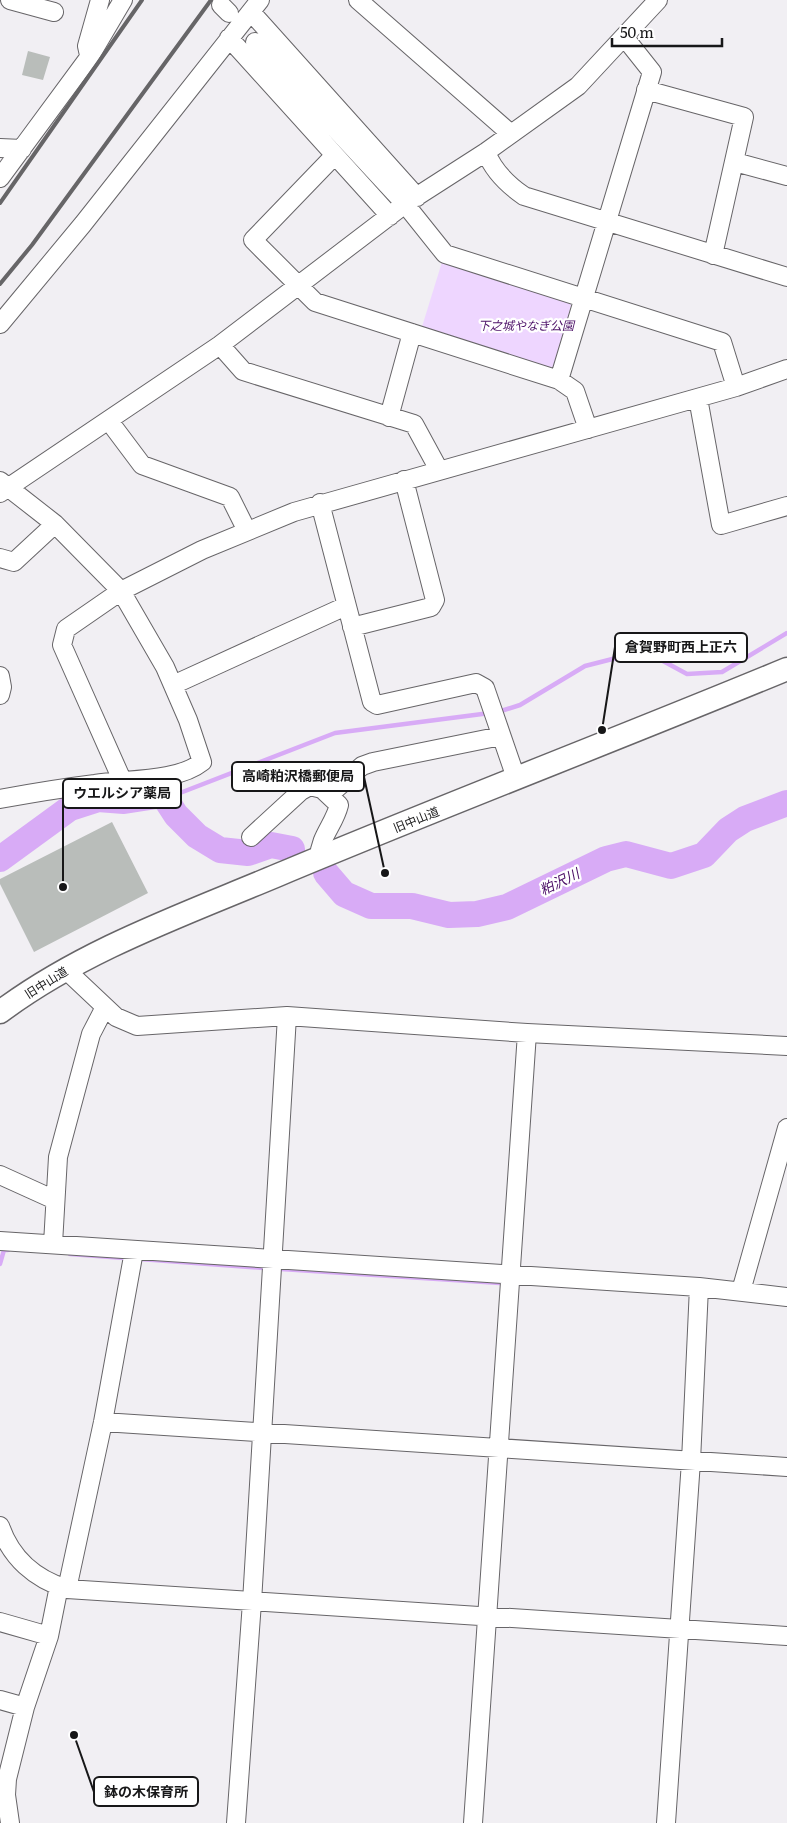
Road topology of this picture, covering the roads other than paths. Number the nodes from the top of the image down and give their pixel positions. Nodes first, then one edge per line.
1 (10, 0) edge
2 (100, 0) edge
3 (123, 0) edge
4 (358, 0) edge
5 (658, 0) edge
6 (255, 6) edge
7 (54, 12) dead end
8 (229, 38) junction
9 (625, 38) junction
10 (255, 42) dead end
11 (90, 56) junction
12 (646, 90) junction
13 (511, 134) junction
14 (0, 148) edge
15 (22, 149) junction
16 (486, 152) junction
17 (334, 156) junction
18 (735, 162) junction
19 (787, 176) edge
20 (0, 178) edge
21 (411, 200) junction
22 (390, 216) junction
23 (607, 222) junction
24 (713, 255) junction
25 (787, 277) edge
26 (297, 285) junction
27 (583, 298) junction
28 (0, 324) edge
29 (412, 333) junction
30 (220, 345) junction
31 (787, 369) edge
32 (559, 380) junction
33 (736, 388) junction
34 (698, 398) junction
35 (389, 417) junction
36 (109, 421) junction
37 (588, 429) junction
38 (439, 470) junction
39 (404, 480) junction
40 (3, 487) edge
41 (320, 504) junction
42 (787, 506) edge
43 (55, 524) junction
44 (247, 531) junction
45 (0, 558) edge
46 (121, 591) junction
47 (346, 606) junction
48 (352, 627) junction
49 (787, 669) edge
50 (0, 676) edge
51 (173, 685) junction
52 (0, 695) edge
53 (501, 736) junction
54 (516, 778) junction
55 (122, 780) junction
56 (329, 795) junction
57 (0, 799) edge
58 (251, 837) dead end
59 (319, 858) junction
60 (65, 970) junction
61 (104, 1007) junction
62 (0, 1012) edge
63 (287, 1016) junction
64 (527, 1033) junction
65 (787, 1046) edge
66 (785, 1139) edge
67 (0, 1175) edge
68 (55, 1200) junction
69 (0, 1241) edge
70 (53, 1244) junction
71 (134, 1251) junction
72 (272, 1260) junction
73 (510, 1276) junction
74 (699, 1287) junction
75 (741, 1290) junction
76 (787, 1297) edge
77 (103, 1422) junction
78 (262, 1433) junction
79 (498, 1448) junction
80 (691, 1461) junction
81 (787, 1467) edge
82 (0, 1526) edge
83 (63, 1588) junction
84 (252, 1602) junction
85 (487, 1617) junction
86 (0, 1622) edge
87 (679, 1629) junction
88 (49, 1636) junction
89 (787, 1636) edge
90 (0, 1700) edge
91 (25, 1707) junction
92 (10, 1823) edge
93 (236, 1823) edge
94 (473, 1823) edge
95 (666, 1823) edge

1 - 7 street
2 - 11 street
3 - 11 street
4 - 13 street
5 - 9 street
6 - 8 street
6 - 21 street
8 - 17 street
8 - 28 street
9 - 12 street
9 - 13 street
10 - 21 street
11 - 15 street
12 - 18 street
12 - 23 street
13 - 16 street
14 - 15 street
15 - 20 street
16 - 21 street
16 - 23 street
17 - 22 street
17 - 26 street
18 - 19 street
18 - 24 street
21 - 22 street
21 - 27 street
22 - 26 street
23 - 24 street
23 - 27 street
24 - 25 street
26 - 29 street
26 - 30 street
27 - 32 street
27 - 33 street
29 - 32 street
29 - 35 street
30 - 35 street
30 - 36 street
31 - 33 street
32 - 37 street
33 - 34 street
34 - 37 street
34 - 42 street
35 - 38 street
36 - 40 street
36 - 44 street
37 - 38 street
38 - 39 street
39 - 41 street
39 - 48 street
40 - 43 street
41 - 44 street
41 - 47 street
43 - 45 street
43 - 46 street
44 - 46 street
46 - 51 street
46 - 55 street
47 - 48 street
47 - 51 street
48 - 53 street
49 - 54 main road, 旧中山道
50 - 52 street
51 - 55 street
53 - 54 street
53 - 56 street
54 - 59 main road, 旧中山道
55 - 57 street
56 - 58 street
56 - 59 street
59 - 60 main road, 旧中山道
60 - 61 street
60 - 62 main road, 旧中山道
61 - 63 street
61 - 68 street
63 - 64 street
63 - 72 street
64 - 65 street
64 - 73 street
66 - 75 street
67 - 68 street
68 - 70 street
69 - 70 street
70 - 71 street
71 - 72 street
71 - 77 street
72 - 73 street
72 - 78 street
73 - 74 street
73 - 79 street
74 - 75 street
74 - 80 street
75 - 76 street
77 - 78 street
77 - 83 street
78 - 79 street
78 - 84 street
79 - 80 street
79 - 85 street
80 - 81 street
80 - 87 street
82 - 83 street
83 - 84 street
83 - 88 street
84 - 85 street
84 - 93 street
85 - 87 street
85 - 94 street
86 - 88 street
87 - 89 street
87 - 95 street
88 - 91 street
90 - 91 street
91 - 92 street

